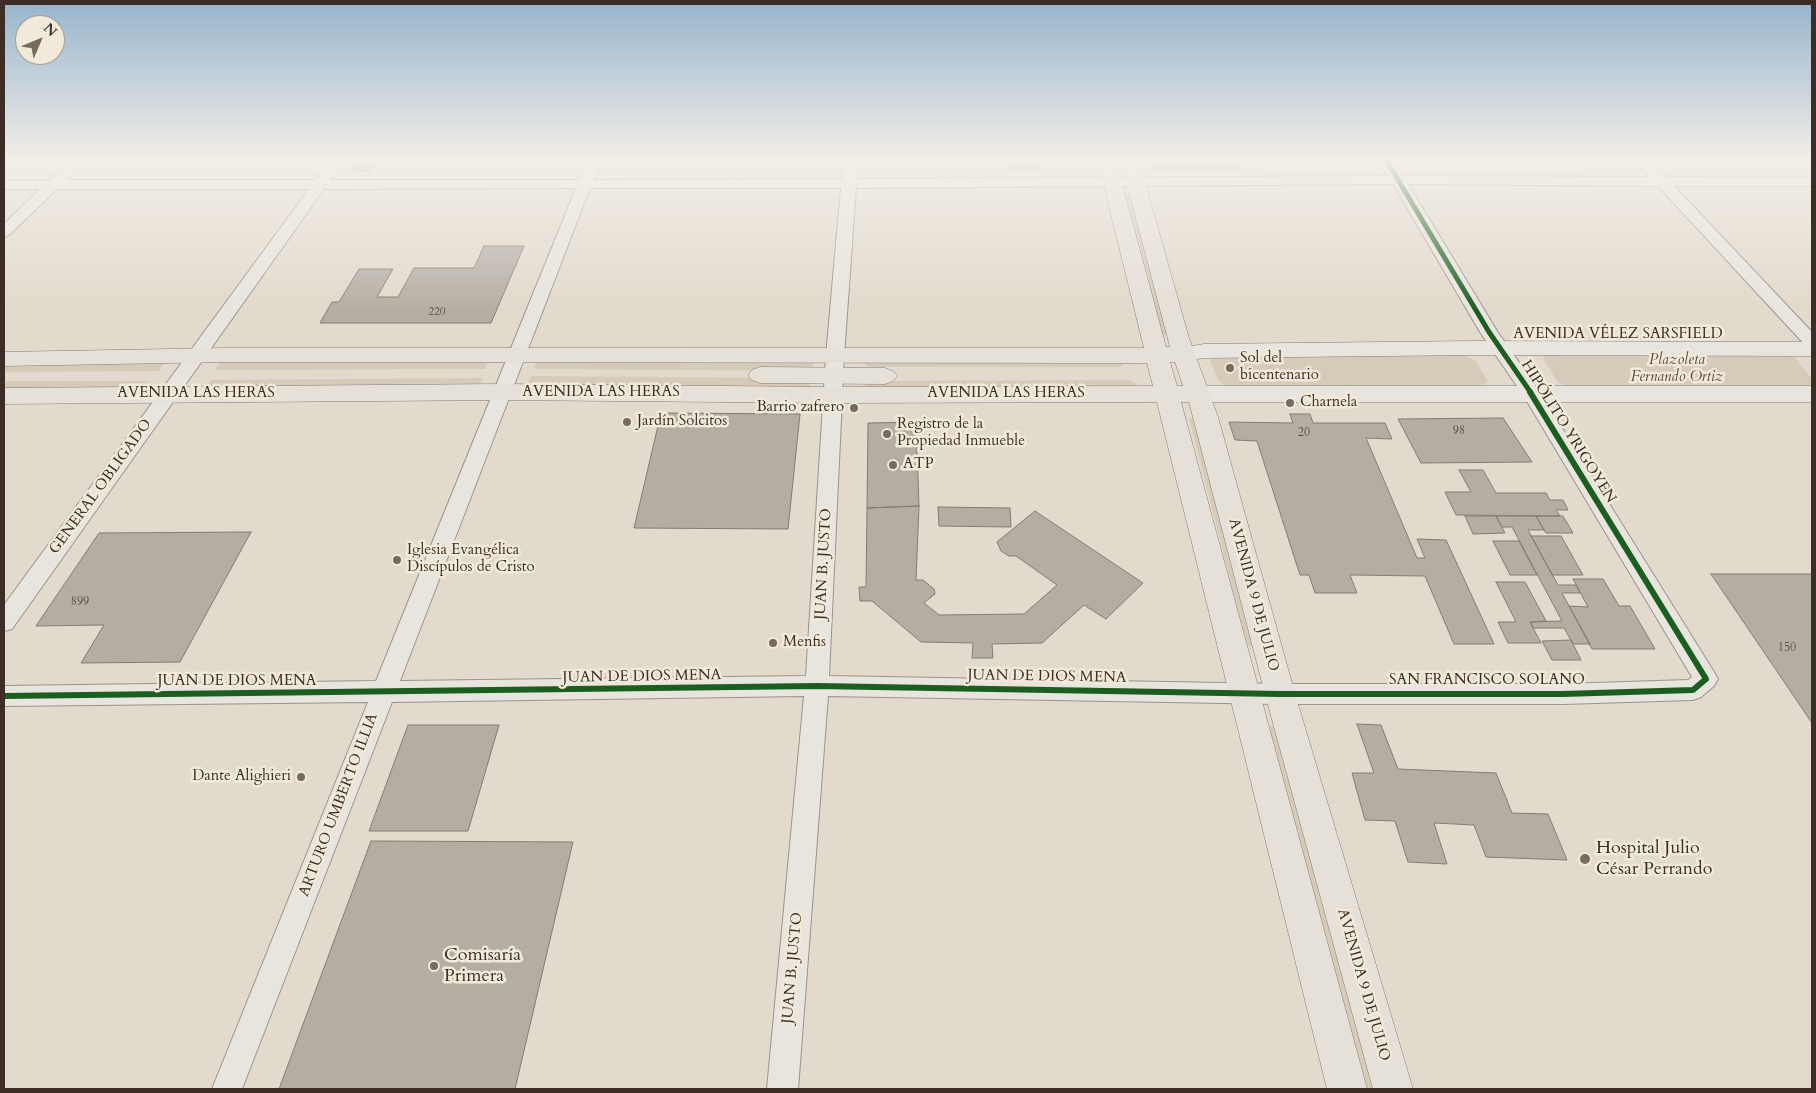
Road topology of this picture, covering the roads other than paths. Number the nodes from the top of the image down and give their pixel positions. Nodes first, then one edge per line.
1 (28, 209) edge
2 (301, 209) edge
3 (575, 209) edge
4 (847, 209) edge
5 (1119, 209) edge
6 (1143, 209) edge
7 (1416, 209) edge
8 (1688, 209) edge
9 (4, 232) edge
10 (1812, 342) edge
11 (1500, 348) junction
12 (1812, 349) edge
13 (1184, 354) junction
14 (196, 356) junction
15 (4, 359) edge
16 (510, 374) junction
17 (1162, 374) junction
18 (182, 376) junction
19 (834, 376) junction
20 (4, 377) edge
21 (167, 394) junction
22 (1198, 394) junction
23 (1812, 394) edge
24 (1532, 395) junction
25 (4, 396) edge
26 (4, 622) edge
27 (817, 686) junction
28 (1693, 690) joint
29 (383, 693) junction
30 (1245, 693) junction
31 (1280, 694) junction
32 (4, 696) edge
33 (227, 1089) edge
34 (783, 1089) edge
35 (1347, 1089) edge
36 (1393, 1089) edge

1 - 9 street
2 - 14 street, GENERAL OBLIGADO
3 - 16 street, ARTURO UMBERTO ILLIA
4 - 19 street, JUAN B. JUSTO
5 - 17 main road
6 - 13 main road, AVENIDA 9 DE JULIO
7 - 11 street, HIPÓLITO YRIGOYEN
8 - 10 street
11 - 12 main road, AVENIDA VÉLEZ SARSFIELD
11 - 13 main road, AVENIDA VÉLEZ SARSFIELD
11 - 24 street, HIPÓLITO YRIGOYEN
13 - 17 main road, AVENIDA VÉLEZ SARSFIELD
13 - 22 main road, AVENIDA 9 DE JULIO
14 - 15 main road, AVENIDA LAS HERAS
14 - 16 main road, AVENIDA LAS HERAS
14 - 18 street, GENERAL OBLIGADO
16 - 18 main road, AVENIDA LAS HERAS
16 - 19 main road, AVENIDA LAS HERAS
16 - 19 main road, AVENIDA LAS HERAS
16 - 21 main road, AVENIDA LAS HERAS
16 - 29 street, ARTURO UMBERTO ILLIA
17 - 19 main road, AVENIDA LAS HERAS
17 - 19 main road, AVENIDA LAS HERAS
17 - 22 main road, AVENIDA LAS HERAS
17 - 30 main road
18 - 20 main road, AVENIDA LAS HERAS
18 - 21 street, GENERAL OBLIGADO
19 - 27 street, JUAN B. JUSTO
21 - 25 main road, AVENIDA LAS HERAS
21 - 26 street, GENERAL OBLIGADO
22 - 24 main road
22 - 31 main road, AVENIDA 9 DE JULIO
23 - 24 main road
24 - 28 street, HIPÓLITO YRIGOYEN
27 - 29 street, JUAN DE DIOS MENA
27 - 30 street, JUAN DE DIOS MENA
27 - 34 street, JUAN B. JUSTO
28 - 31 street, SAN FRANCISCO SOLANO
29 - 32 street, JUAN DE DIOS MENA
29 - 33 street, ARTURO UMBERTO ILLIA
30 - 31 street, JUAN DE DIOS MENA
30 - 35 main road
31 - 36 main road, AVENIDA 9 DE JULIO

